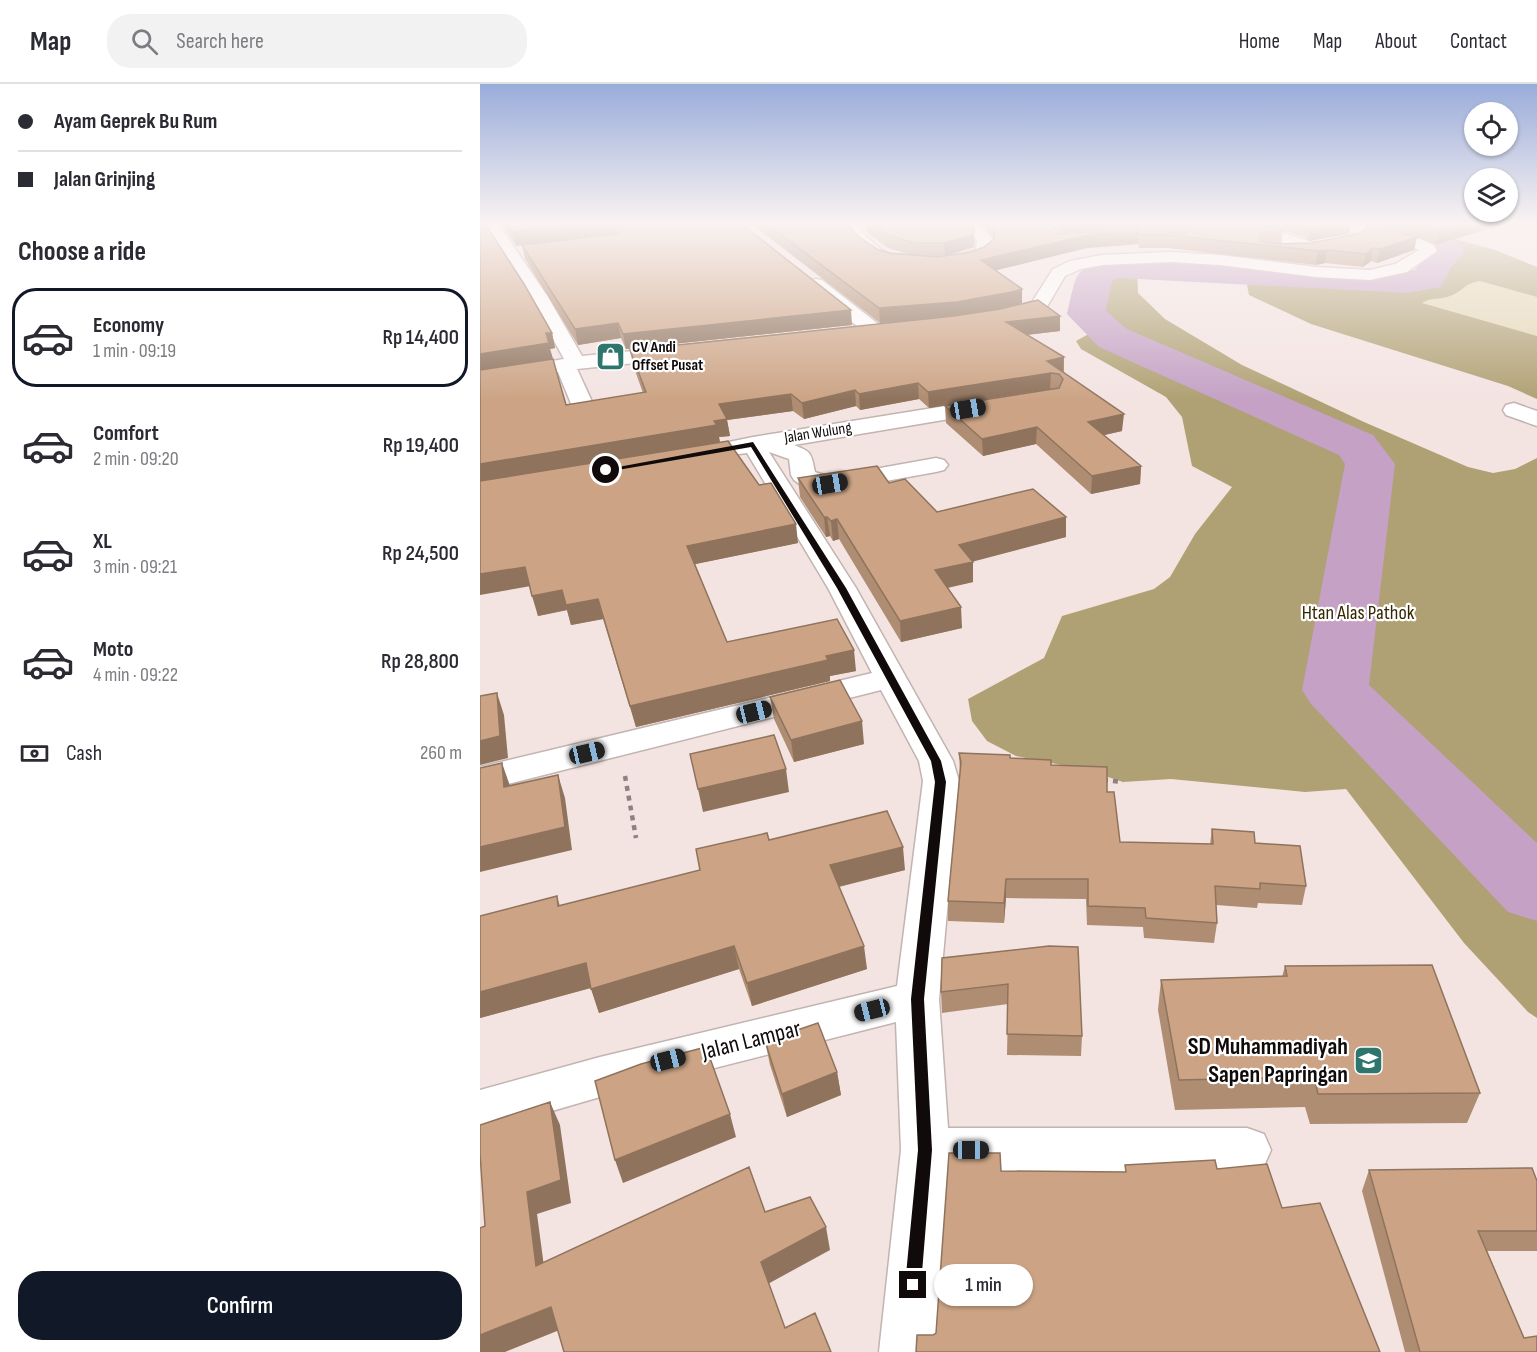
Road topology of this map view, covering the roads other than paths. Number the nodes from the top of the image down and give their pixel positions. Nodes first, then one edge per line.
1 (527, 281) edge
2 (813, 281) edge
3 (1054, 281) edge
4 (983, 320) edge
5 (852, 334) edge
6 (695, 351) edge
7 (571, 364) junction
8 (480, 379) edge
9 (1006, 404) edge
10 (583, 406) edge
11 (1514, 410) dead end
12 (1537, 419) edge
13 (929, 432) dead end
14 (759, 443) junction
15 (708, 452) edge
16 (800, 455) junction
17 (936, 465) dead end
18 (890, 678) junction
19 (480, 778) edge
20 (918, 999) junction
21 (480, 1111) edge
22 (925, 1150) junction
23 (1247, 1150) dead end
24 (907, 1352) edge

1 - 7 street
2 - 5 street
3 - 4 street
6 - 7 street
7 - 8 street
7 - 10 street
9 - 14 street, Jalan Wulung
11 - 12 street
13 - 16 street
14 - 15 street, Jalan Wulung
14 - 16 street
14 - 18 street
16 - 17 street
18 - 19 street
18 - 20 street
20 - 21 street, Jalan Lampar
20 - 22 street
22 - 23 street
22 - 24 street

